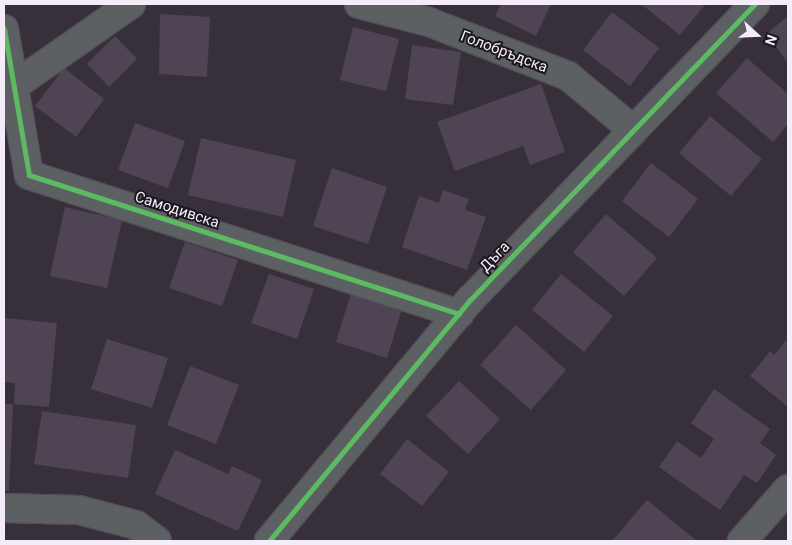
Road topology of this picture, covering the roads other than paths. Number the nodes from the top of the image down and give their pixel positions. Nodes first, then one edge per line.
1 (131, 4) edge
2 (360, 4) edge
3 (755, 4) edge
4 (4, 29) edge
5 (14, 86) junction
6 (633, 130) junction
7 (459, 314) junction
8 (788, 489) edge
9 (4, 508) edge
10 (157, 541) edge
11 (269, 541) edge
12 (742, 541) edge

1 - 5 street
2 - 6 street, Голобръдска
3 - 6 street, Дъга
4 - 5 street, Самодивска
5 - 7 street, Самодивска
6 - 7 street, Дъга
7 - 11 street, Дъга
8 - 12 street
9 - 10 street

